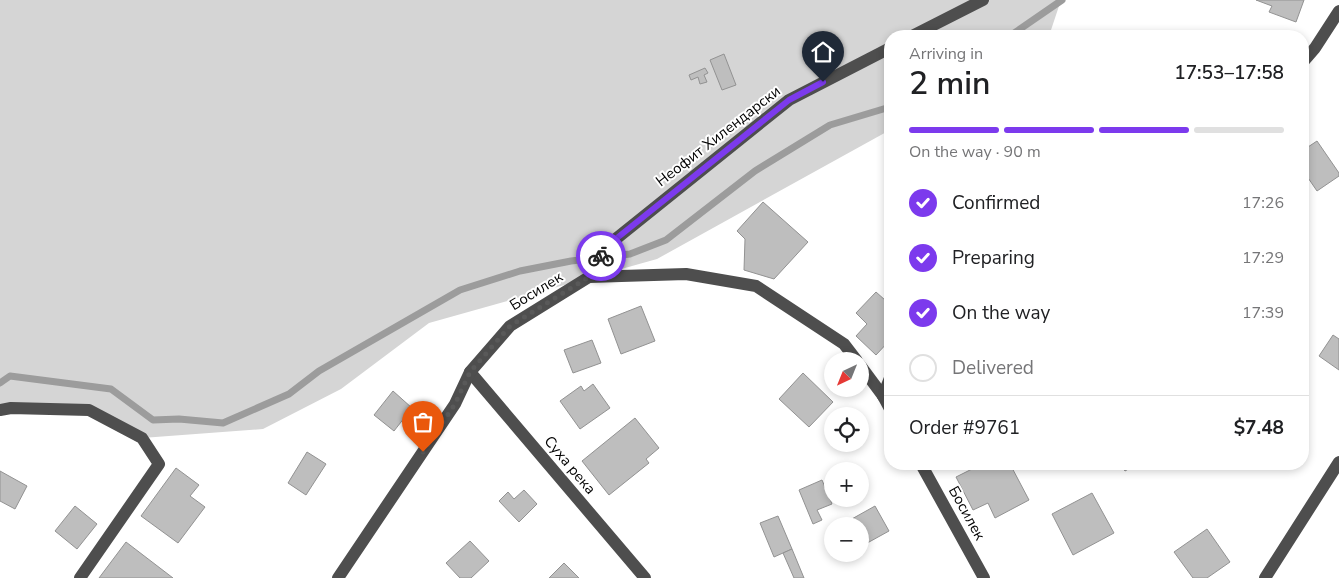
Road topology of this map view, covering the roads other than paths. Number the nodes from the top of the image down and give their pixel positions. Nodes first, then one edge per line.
1 (983, 0) edge
2 (1339, 11) edge
3 (924, 30) edge
4 (884, 51) edge
5 (1309, 55) edge
6 (589, 277) junction
7 (850, 352) edge
8 (470, 372) junction
9 (869, 377) edge
10 (883, 396) edge
11 (0, 410) edge
12 (1339, 462) edge
13 (924, 470) edge
14 (80, 578) edge
15 (338, 578) edge
16 (645, 578) edge
17 (984, 578) edge
18 (1266, 578) edge

1 - 3 street
2 - 5 street
4 - 6 street, Неофит Хилендарски
6 - 7 street
6 - 8 street, Босилек
8 - 15 street, Босилек
8 - 16 street, Суха река
9 - 10 street
11 - 14 street
12 - 18 street
13 - 17 street, Босилек

